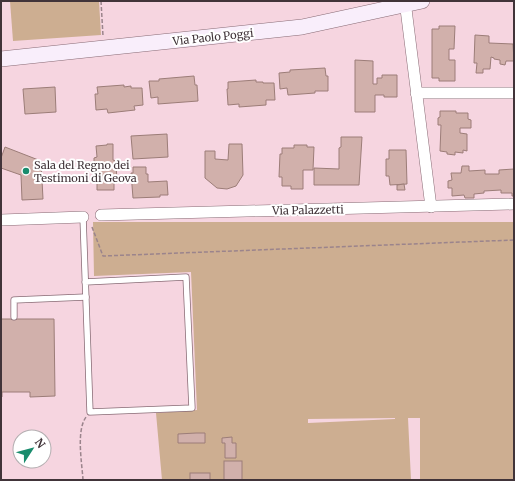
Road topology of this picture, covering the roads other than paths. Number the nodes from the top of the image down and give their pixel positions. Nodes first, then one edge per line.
1 (414, 2) edge
2 (1, 59) edge
3 (416, 93) junction
4 (514, 93) edge
5 (514, 204) edge
6 (431, 206) junction
7 (101, 215) dead end
8 (83, 218) joint
9 (1, 220) edge
10 (85, 282) junction
11 (86, 297) junction
12 (14, 317) dead end

1 - 2 main road, Via Paolo Poggi
1 - 3 street
3 - 4 street
3 - 6 street
5 - 6 street, Via Palazzetti
6 - 7 street, Via Palazzetti
8 - 9 street
8 - 10 lane
10 - 11 lane
10 - 11 lane
11 - 12 lane

